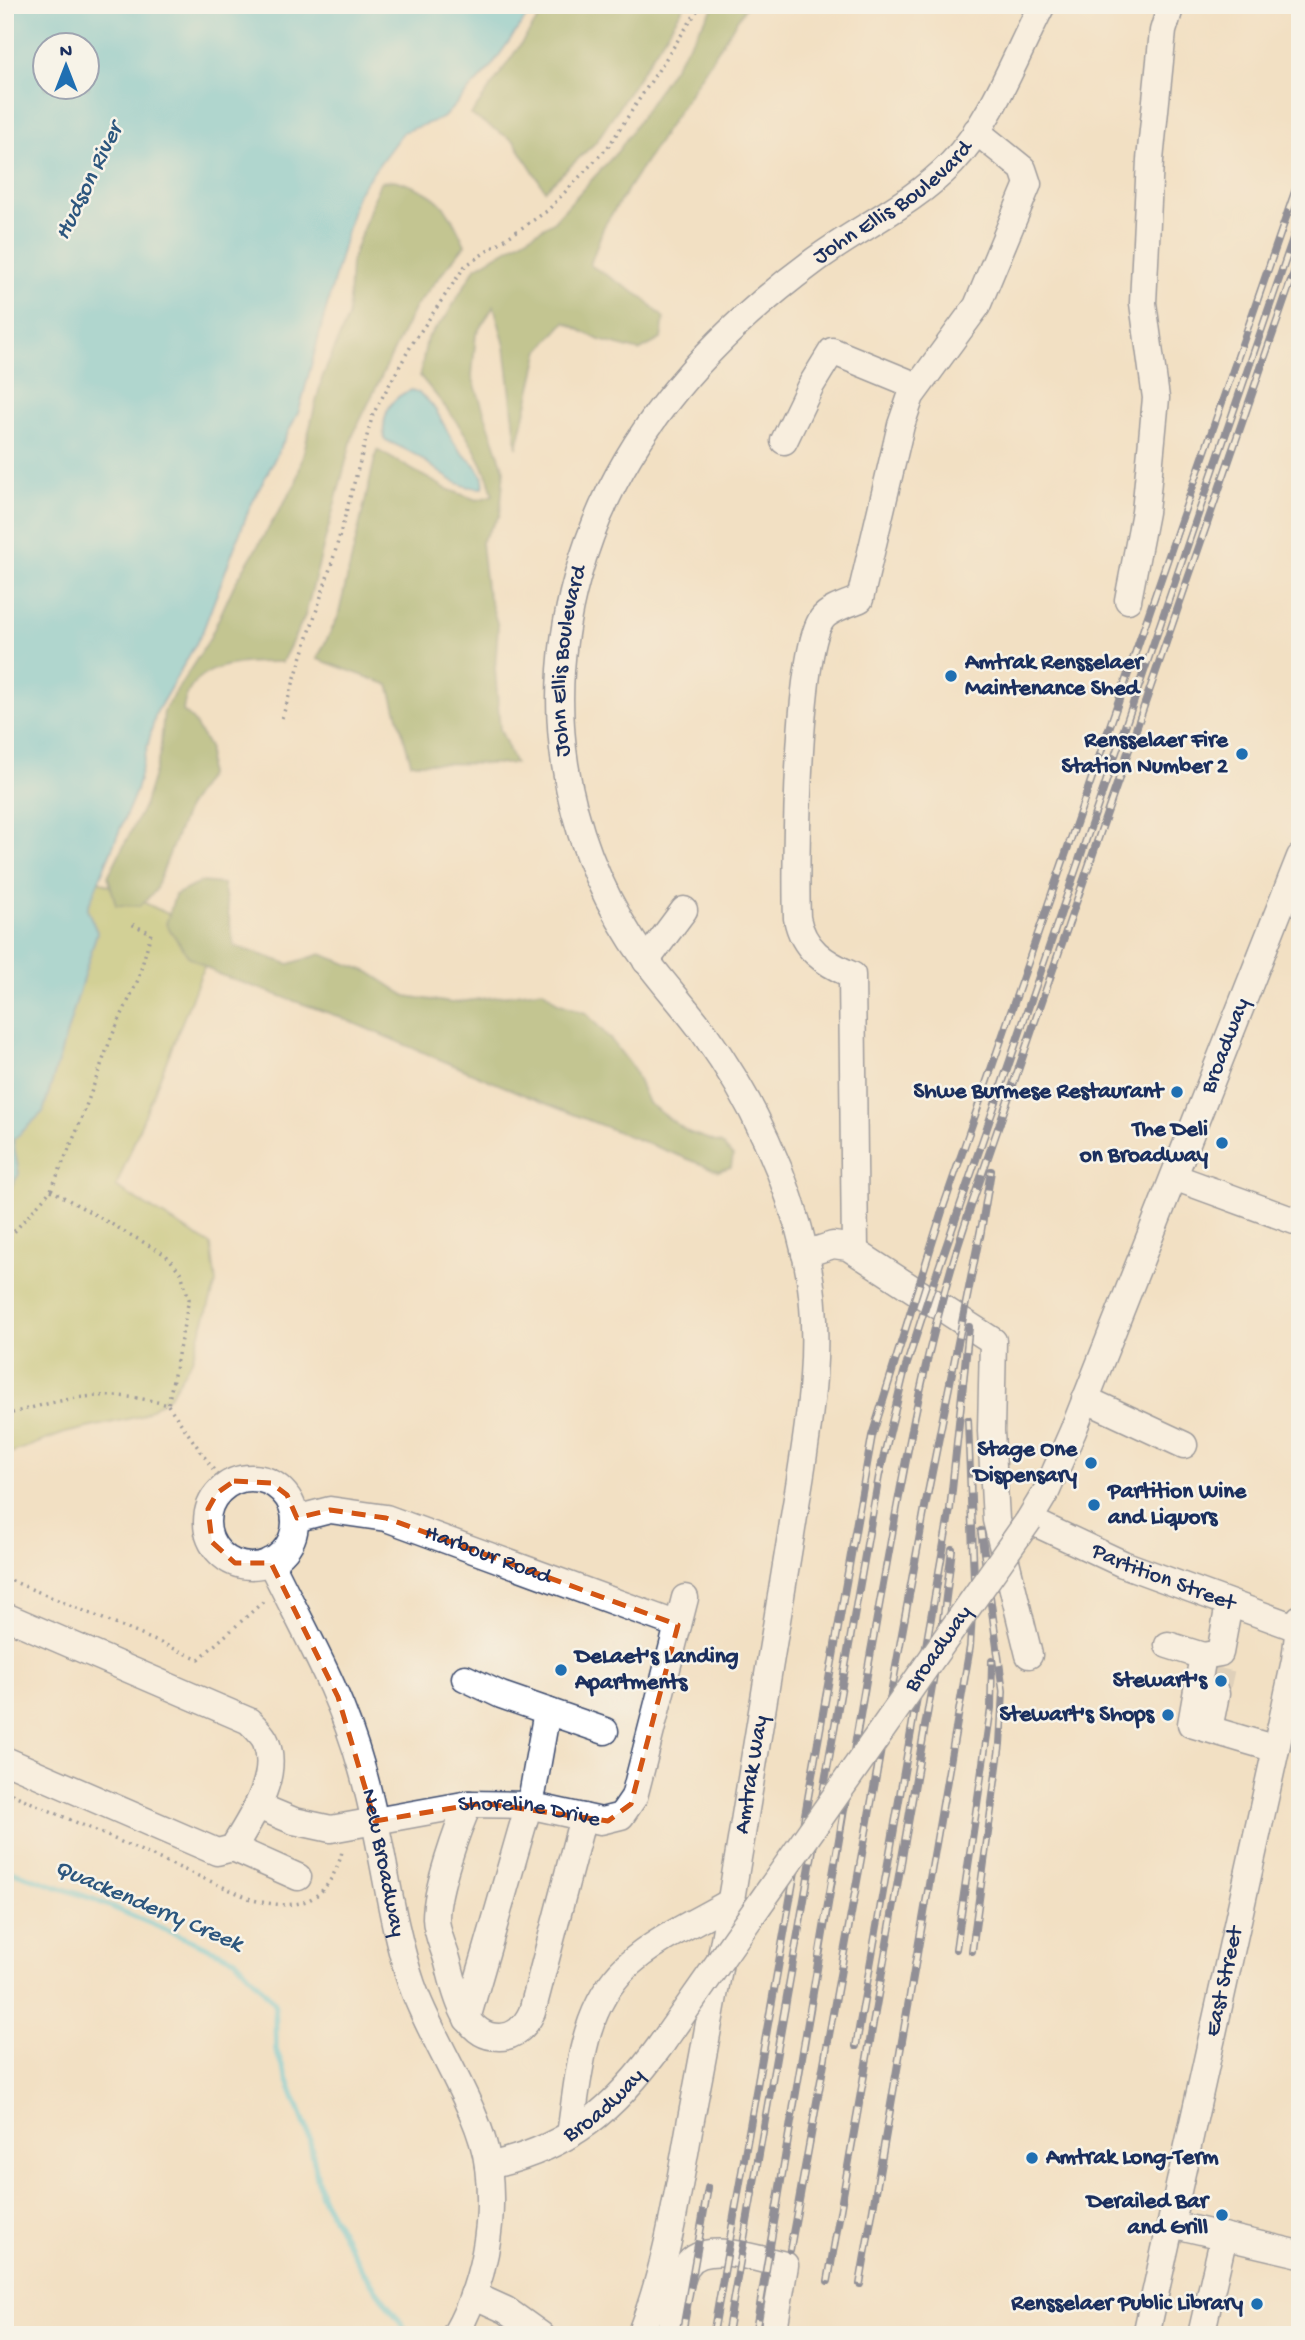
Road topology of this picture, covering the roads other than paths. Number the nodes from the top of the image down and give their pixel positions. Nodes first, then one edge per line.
1 (1042, 5) edge
2 (1171, 5) edge
3 (976, 131) junction
4 (918, 386) junction
5 (784, 441) dead end
6 (1128, 600) dead end
7 (1300, 857) edge
8 (684, 910) dead end
9 (646, 961) junction
10 (1174, 1177) junction
11 (1300, 1223) edge
12 (855, 1251) junction
13 (805, 1254) junction
14 (813, 1345) joint
15 (1085, 1399) junction
16 (1184, 1444) dead end
17 (295, 1519) junction
18 (1029, 1520) junction
19 (270, 1561) junction
20 (685, 1598) dead end
21 (1230, 1604) junction
22 (5, 1616) edge
23 (678, 1625) junction
24 (1299, 1625) edge
25 (1168, 1645) dead end
26 (1030, 1655) dead end
27 (1215, 1659) junction
28 (466, 1678) dead end
29 (1216, 1694) tunnel mouth
30 (547, 1711) junction
31 (1209, 1729) junction
32 (606, 1731) dead end
33 (1276, 1749) junction
34 (5, 1760) edge
35 (469, 1804) junction
36 (528, 1805) junction
37 (258, 1806) junction
38 (583, 1817) junction
39 (375, 1821) junction
40 (233, 1848) junction
41 (298, 1877) dead end
42 (732, 1901) junction
43 (467, 2018) junction
44 (570, 2135) junction
45 (488, 2166) junction
46 (1171, 2224) junction
47 (1224, 2236) junction
48 (1300, 2254) edge
49 (473, 2295) junction
50 (455, 2335) edge
51 (541, 2335) edge
52 (640, 2335) edge
53 (669, 2335) edge
54 (773, 2335) edge
55 (1146, 2335) edge
56 (1201, 2335) edge

1 - 3 street, John Ellis Boulevard
2 - 6 street
3 - 4 street
3 - 9 street, John Ellis Boulevard
4 - 5 street
4 - 12 street
7 - 10 street, Broadway
8 - 9 street
9 - 13 street, John Ellis Boulevard
10 - 11 street
10 - 15 street, Broadway
12 - 13 street
12 - 26 street
13 - 14 street, John Ellis Boulevard
14 - 42 street, Amtrak Way
15 - 16 street
15 - 18 street, Broadway
17 - 19 street
17 - 19 street
17 - 23 street, Harbour Road
18 - 21 street, Partition Street
18 - 44 street, Broadway, bridge
19 - 39 street, New Broadway
20 - 23 street, Shoreline Drive
21 - 24 street, Partition Street
21 - 27 street
22 - 37 street
23 - 38 street, Shoreline Drive
24 - 33 street, East Street
25 - 27 street
27 - 31 street
28 - 30 street
29 - 31 street
30 - 32 street
30 - 36 street
31 - 33 street
33 - 46 street, East Street
34 - 40 street
35 - 36 street, Shoreline Drive
35 - 39 street, Shoreline Drive
35 - 43 street
36 - 38 street, Shoreline Drive
36 - 43 street
37 - 39 street, Shoreline Drive
37 - 40 street
38 - 43 street
39 - 45 street, New Broadway
40 - 41 street
42 - 44 street
42 - 52 street, Amtrak Way
44 - 45 street, Broadway
45 - 49 street
46 - 47 street
46 - 55 street, East Street
47 - 48 street
47 - 56 street
49 - 50 street
49 - 51 street
53 - 54 street

